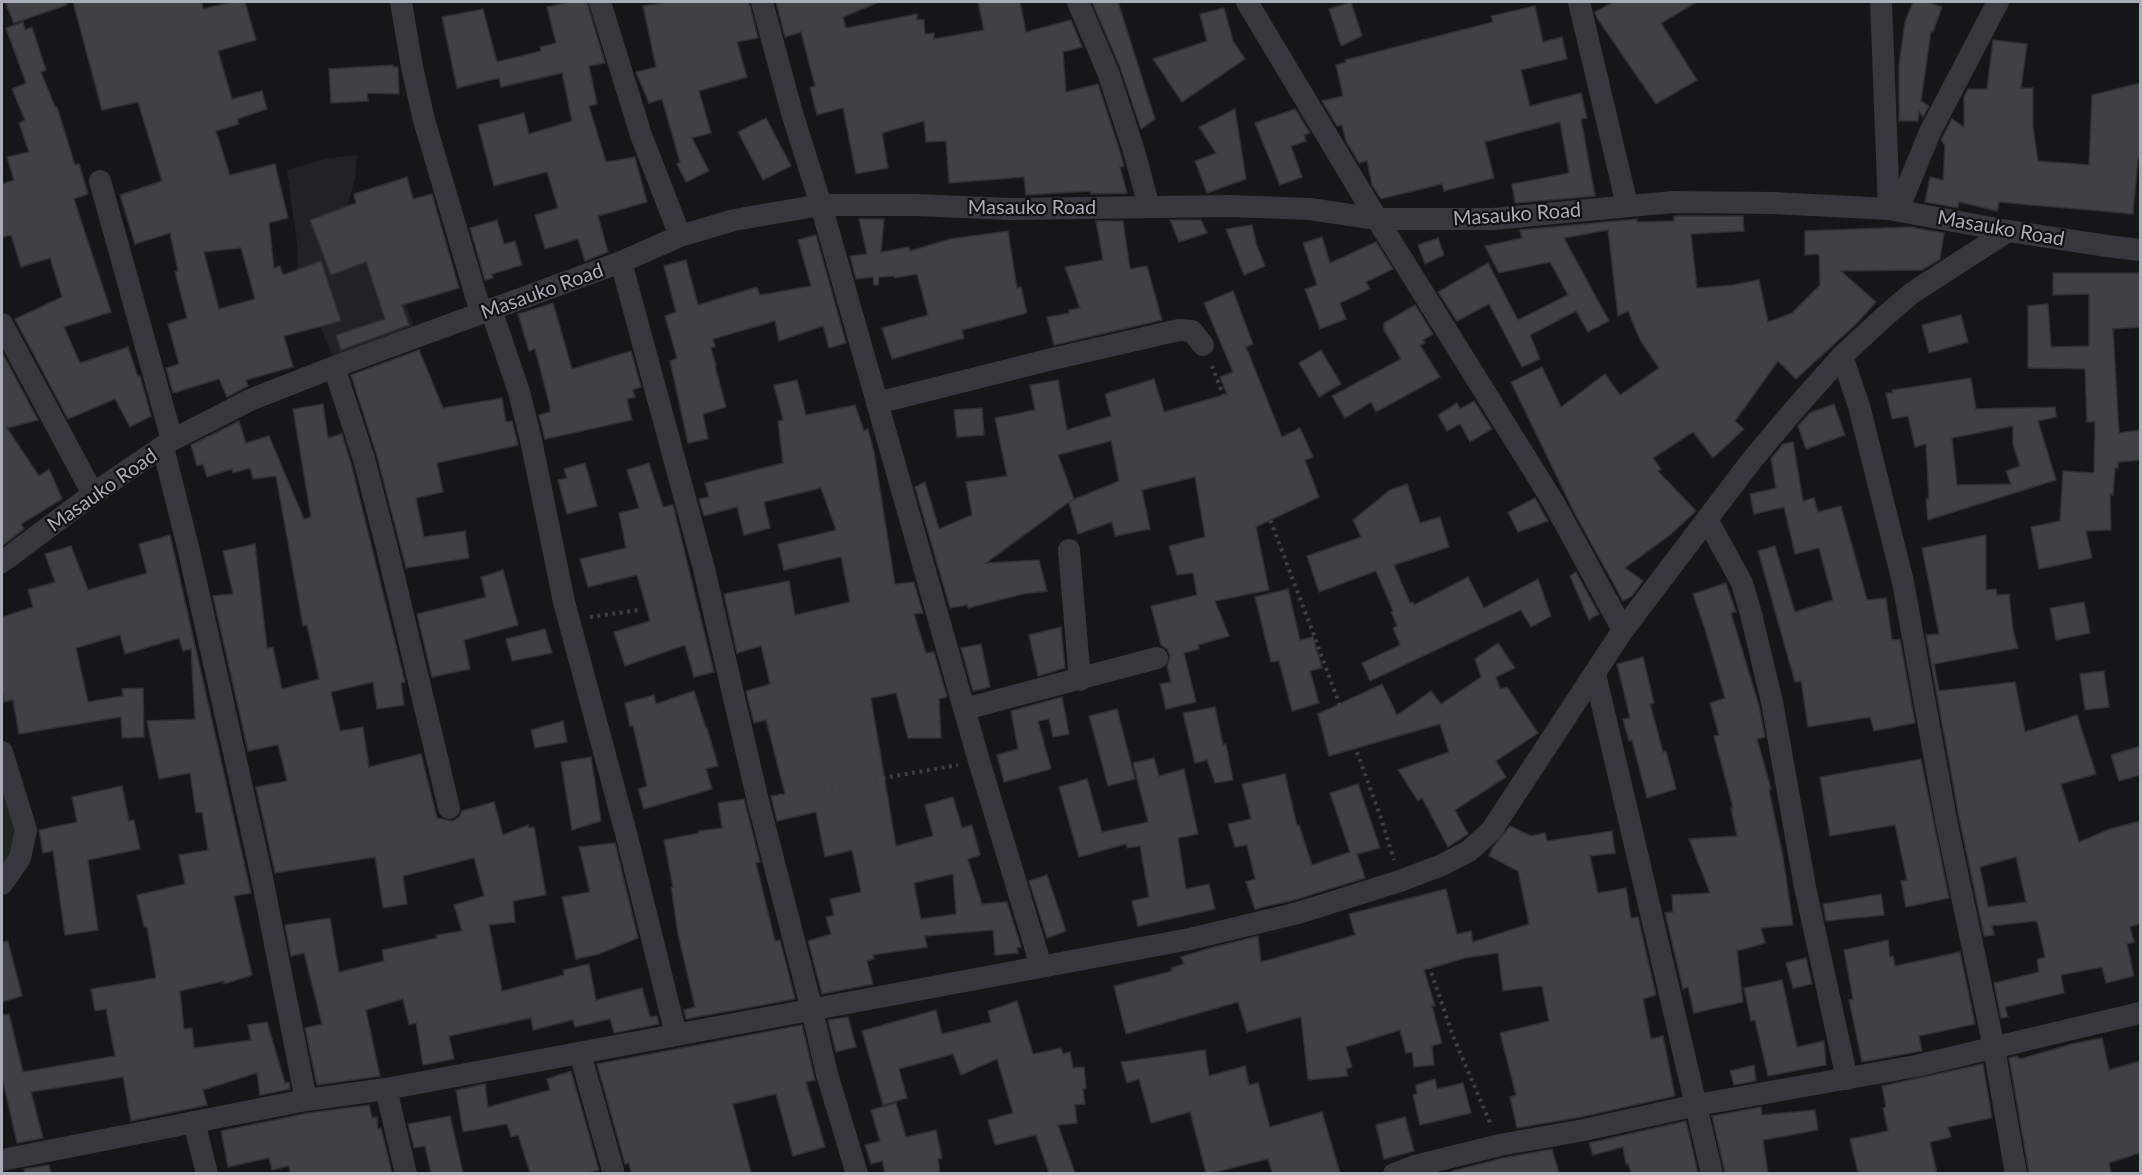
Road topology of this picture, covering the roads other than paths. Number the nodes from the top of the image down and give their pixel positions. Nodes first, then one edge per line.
1 (401, 2) edge
2 (600, 2) edge
3 (762, 2) edge
4 (1078, 2) edge
5 (1247, 2) edge
6 (1579, 2) edge
7 (1881, 2) edge
8 (1998, 2) edge
9 (100, 181) dead end
10 (1627, 205) junction
11 (821, 206) junction
12 (1149, 207) junction
13 (1893, 209) junction
14 (1377, 219) junction
15 (2008, 231) junction
16 (680, 236) junction
17 (2140, 250) edge
18 (621, 262) junction
19 (486, 311) junction
20 (2, 324) edge
21 (1203, 345) road end
22 (1842, 356) junction
23 (334, 367) junction
24 (877, 403) junction
25 (168, 444) junction
26 (93, 494) junction
27 (1708, 521) junction
28 (1069, 550) dead end
29 (2, 562) edge
30 (1623, 630) junction
31 (1157, 658) dead end
32 (1595, 674) junction
33 (1080, 680) junction
34 (965, 709) junction
35 (2, 752) edge
36 (449, 808) dead end
37 (2, 884) edge
38 (1041, 966) junction
39 (812, 1010) junction
40 (2140, 1013) edge
41 (676, 1035) junction
42 (1994, 1048) junction
43 (580, 1053) junction
44 (1847, 1080) junction
45 (386, 1089) junction
46 (306, 1100) junction
47 (1697, 1105) junction
48 (194, 1122) junction
49 (2, 1160) edge
50 (207, 1173) edge
51 (406, 1173) edge
52 (614, 1173) edge
53 (857, 1173) edge
54 (1394, 1173) edge
55 (1712, 1173) edge
56 (2016, 1173) edge

1 - 19 street
2 - 16 street
3 - 11 street
4 - 12 street
5 - 14 street
6 - 10 street
7 - 13 street
8 - 13 street
9 - 25 street
10 - 13 street, Masauko Road
10 - 14 street, Masauko Road
11 - 12 street, Masauko Road
11 - 16 street, Masauko Road
11 - 24 street
12 - 14 street, Masauko Road
13 - 15 street, Masauko Road
14 - 30 street
15 - 17 street, Masauko Road
15 - 22 street
16 - 18 street, Masauko Road
18 - 19 street, Masauko Road
18 - 39 street
19 - 23 street, Masauko Road
19 - 41 street
20 - 26 street
21 - 24 street
22 - 27 street
22 - 42 street
23 - 25 street, Masauko Road
23 - 36 street
24 - 34 street
25 - 26 street, Masauko Road
25 - 46 street
26 - 29 street, Masauko Road
27 - 30 street
27 - 44 street
28 - 33 street
30 - 32 street
31 - 33 street
32 - 38 street
32 - 47 street
33 - 34 street
34 - 38 street
35 - 37 street
38 - 39 street
39 - 41 street
39 - 53 street
40 - 42 street
41 - 43 street
42 - 44 street
42 - 56 street
43 - 45 street
43 - 52 street
44 - 47 street
45 - 46 street
45 - 51 street
46 - 48 street
47 - 54 street
47 - 55 street
48 - 49 street
48 - 50 street

